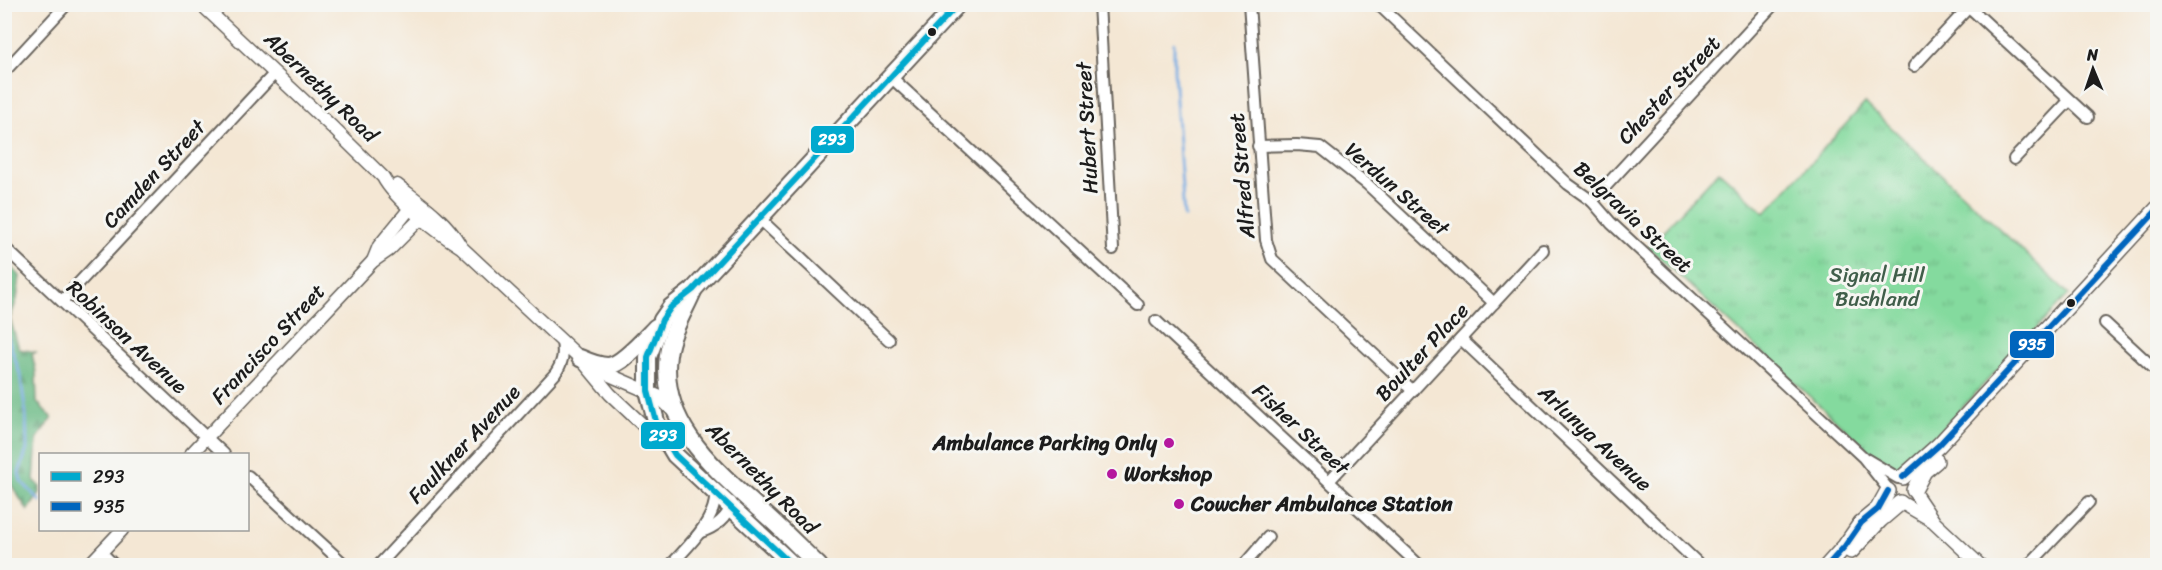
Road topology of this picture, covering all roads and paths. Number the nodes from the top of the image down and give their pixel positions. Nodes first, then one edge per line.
1 (67, 4) edge
2 (201, 4) edge
3 (958, 4) edge
4 (1099, 4) edge
5 (1249, 4) edge
6 (1774, 4) edge
7 (1380, 5) edge
8 (1968, 6) edge
9 (1914, 66) dead end
10 (4, 72) edge
11 (275, 73) junction
12 (891, 77) junction
13 (2069, 101) junction
14 (2088, 117) dead end
15 (1258, 146) junction
16 (2014, 159) dead end
17 (1592, 201) junction
18 (413, 204) junction
19 (2157, 208) edge
20 (425, 213) junction
21 (760, 219) junction
22 (2157, 221) edge
23 (4, 247) edge
24 (1113, 249) dead end
25 (1543, 250) dead end
26 (373, 261) junction
27 (693, 290) junction
28 (62, 301) junction
29 (1494, 303) junction
30 (1138, 305) dead end
31 (662, 320) junction
32 (1156, 321) dead end
33 (2105, 323) dead end
34 (1461, 339) junction
35 (888, 340) dead end
36 (562, 341) junction
37 (584, 362) junction
38 (2157, 372) edge
39 (648, 391) junction
40 (1413, 391) junction
41 (675, 413) junction
42 (206, 438) junction
43 (192, 453) edge
44 (223, 453) edge
45 (675, 455) junction
46 (249, 477) edge
47 (726, 478) junction
48 (1329, 481) junction
49 (1894, 484) junction
50 (1914, 491) junction
51 (715, 492) junction
52 (2090, 502) dead end
53 (1901, 503) junction
54 (731, 507) junction
55 (1934, 521) junction
56 (121, 531) edge
57 (701, 532) junction
58 (1268, 537) dead end
59 (101, 552) junction
60 (88, 566) edge
61 (115, 566) edge
62 (346, 566) edge
63 (378, 566) edge
64 (670, 566) edge
65 (794, 566) edge
66 (819, 566) edge
67 (1243, 566) edge
68 (1420, 566) edge
69 (1701, 566) edge
70 (1827, 566) edge
71 (1837, 566) edge
72 (1981, 566) edge
73 (2028, 566) edge

1 - 10 street
2 - 11 street, Abernethy Road
3 - 12 main road
4 - 24 street, Hubert Street
5 - 15 street, Alfred Street
6 - 17 street, Chester Street
7 - 17 street, Belgravia Street
8 - 9 street
8 - 13 street
11 - 18 street, Abernethy Road
11 - 28 street, Camden Street
12 - 21 main road
12 - 30 street
13 - 14 street
13 - 16 street
15 - 29 street, Verdun Street
15 - 40 street, Alfred Street
17 - 49 street, Belgravia Street
18 - 20 street, Abernethy Road
18 - 26 street, Francisco Street
19 - 49 main road
20 - 26 street, Francisco Street
20 - 36 street, Abernethy Road
21 - 27 main road
21 - 35 street
22 - 50 main road
23 - 28 street, Robinson Avenue
25 - 29 street, Boulter Place
26 - 42 street, Francisco Street
27 - 31 main road
27 - 41 main road
28 - 42 street, Robinson Avenue
29 - 34 street, Boulter Place
31 - 37 main road
31 - 39 main road
32 - 48 street, Fisher Street
33 - 38 street
34 - 40 street, Boulter Place
34 - 69 street, Arlunya Avenue
36 - 37 street, Abernethy Road
36 - 63 street, Faulkner Avenue
37 - 39 street, Abernethy Road
37 - 45 street, Abernethy Road
39 - 41 street, Abernethy Road
39 - 45 main road
40 - 48 street, Boulter Place
41 - 47 main road, Abernethy Road
42 - 43 street, Francisco Street
42 - 44 street, Robinson Avenue
45 - 51 main road, Abernethy Road
46 - 62 street
47 - 54 street
47 - 66 main road, Abernethy Road
48 - 68 street, Fisher Street
49 - 50 main road
49 - 53 main road
49 - 70 main road
50 - 53 main road
50 - 55 street
51 - 54 main road, Abernethy Road
51 - 57 street
52 - 73 street
53 - 55 street
53 - 71 main road
54 - 57 street
54 - 65 main road, Abernethy Road
55 - 72 street
56 - 59 street
57 - 64 street
58 - 67 street
59 - 60 street
59 - 61 street

